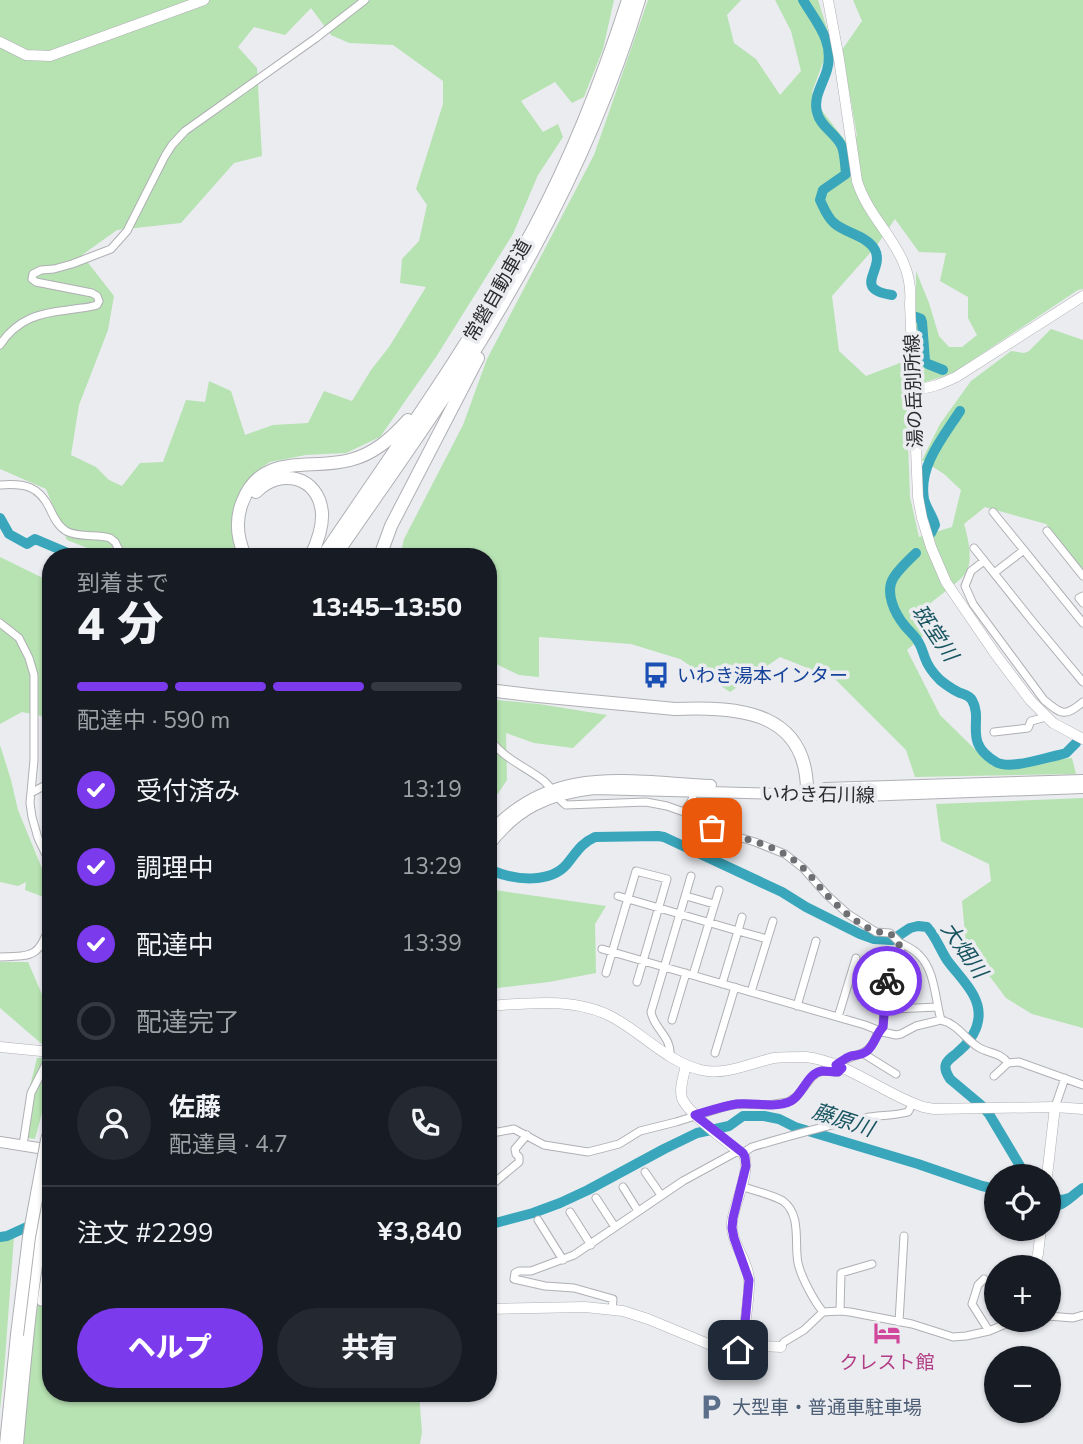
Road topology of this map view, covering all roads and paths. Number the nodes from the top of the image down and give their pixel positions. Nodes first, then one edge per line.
1 (204, 0) edge
2 (365, 0) edge
3 (628, 0) edge
4 (639, 0) edge
5 (828, 0) edge
6 (0, 42) edge
7 (525, 264) junction
8 (510, 270) junction
9 (1083, 296) edge
10 (0, 345) edge
11 (913, 389) junction
12 (0, 485) edge
13 (993, 512) dead end
14 (1047, 531) dead end
15 (118, 548) edge
16 (242, 548) edge
17 (250, 548) edge
18 (314, 548) edge
19 (328, 548) edge
20 (340, 548) edge
21 (383, 548) edge
22 (974, 548) dead end
23 (1024, 550) junction
24 (984, 561) junction
25 (995, 573) junction
26 (1083, 576) edge
27 (1083, 596) edge
28 (1083, 603) edge
29 (0, 623) edge
30 (1083, 623) edge
31 (1017, 674) junction
32 (1083, 681) edge
33 (497, 683) edge
34 (497, 691) edge
35 (1083, 702) edge
36 (694, 708) junction
37 (1046, 718) junction
38 (994, 732) dead end
39 (1083, 739) edge
40 (497, 748) edge
41 (1083, 779) edge
42 (42, 787) edge
43 (694, 788) junction
44 (1083, 788) edge
45 (807, 792) junction
46 (31, 793) junction
47 (554, 793) junction
48 (684, 812) junction
49 (497, 824) edge
50 (497, 836) edge
51 (42, 846) edge
52 (691, 876) dead end
53 (719, 890) dead end
54 (618, 896) dead end
55 (685, 896) junction
56 (628, 899) junction
57 (715, 904) junction
58 (659, 908) junction
59 (680, 914) junction
60 (742, 917) dead end
61 (773, 921) dead end
62 (709, 922) junction
63 (738, 931) junction
64 (767, 939) junction
65 (897, 940) junction
66 (816, 941) dead end
67 (42, 945) edge
68 (602, 949) dead end
69 (612, 952) junction
70 (0, 957) edge
71 (856, 957) dead end
72 (643, 961) junction
73 (665, 967) junction
74 (606, 973) dead end
75 (689, 974) junction
76 (638, 982) dead end
77 (722, 984) junction
78 (735, 988) junction
79 (751, 992) junction
80 (497, 1005) edge
81 (797, 1006) junction
82 (938, 1007) junction
83 (892, 1009) dead end
84 (838, 1017) junction
85 (672, 1020) dead end
86 (942, 1020) junction
87 (878, 1031) junction
88 (0, 1047) edge
89 (42, 1052) edge
90 (715, 1053) dead end
91 (864, 1054) junction
92 (670, 1056) junction
93 (1008, 1063) junction
94 (686, 1065) junction
95 (839, 1067) junction
96 (42, 1071) edge
97 (896, 1074) dead end
98 (994, 1076) dead end
99 (1065, 1078) junction
100 (1083, 1085) edge
101 (913, 1103) junction
102 (1055, 1107) junction
103 (1083, 1109) edge
104 (697, 1116) junction
105 (497, 1132) edge
106 (527, 1135) junction
107 (0, 1142) edge
108 (23, 1145) junction
109 (42, 1145) edge
110 (741, 1152) junction
111 (1048, 1164) edge
112 (645, 1172) dead end
113 (42, 1177) edge
114 (497, 1180) edge
115 (741, 1186) junction
116 (623, 1187) dead end
117 (661, 1195) junction
118 (596, 1198) dead end
119 (638, 1210) junction
120 (570, 1212) dead end
121 (538, 1220) dead end
122 (42, 1223) edge
123 (615, 1227) junction
124 (904, 1236) dead end
125 (591, 1245) junction
126 (563, 1260) junction
127 (872, 1264) dead end
128 (984, 1279) dead end
129 (42, 1296) edge
130 (41, 1302) dead end
131 (497, 1309) edge
132 (612, 1310) junction
133 (840, 1311) junction
134 (823, 1312) junction
135 (1083, 1315) edge
136 (1061, 1317) edge
137 (899, 1322) junction
138 (984, 1323) edge
139 (985, 1332) edge
140 (22, 1335) junction
141 (743, 1345) junction
142 (780, 1347) joint
143 (6, 1444) edge
144 (17, 1444) edge

1 - 6 street
2 - 10 street
3 - 8 highway, 常磐自動車道
4 - 7 highway, 常磐自動車道
5 - 11 street, 湯の岳別所線
7 - 20 highway, 常磐自動車道
7 - 21 highway
8 - 16 highway
8 - 19 highway, 常磐自動車道
9 - 11 street
11 - 31 street, 湯の岳別所線
12 - 15 street
13 - 23 street
14 - 26 street
17 - 18 highway
22 - 24 street
23 - 25 street
23 - 30 street
24 - 25 street
24 - 31 street
25 - 32 street
27 - 28 street
29 - 46 street
31 - 35 street
31 - 37 street, 湯の岳別所線
33 - 36 highway
34 - 36 highway
36 - 45 highway
37 - 38 street
37 - 39 street, 湯の岳別所線
40 - 47 street
41 - 45 main road, いわき石川線
42 - 46 street
43 - 45 main road, いわき石川線
43 - 47 main road, いわき石川線
43 - 48 street
44 - 45 main road, いわき石川線
46 - 51 street
47 - 48 street
47 - 49 main road, いわき石川線
47 - 50 main road, いわき石川線
48 - 65 street
52 - 55 street
53 - 57 street
54 - 56 street
55 - 57 street
55 - 59 street
56 - 58 street
56 - 58 street
56 - 69 street
57 - 62 street
58 - 59 street
58 - 72 street
59 - 62 street
59 - 73 street
60 - 63 street
61 - 64 street
62 - 63 street
62 - 75 street
63 - 64 street
63 - 77 street
64 - 79 street
65 - 82 street
65 - 87 street
66 - 81 street
67 - 70 street
68 - 69 street
69 - 72 street
69 - 74 street
71 - 84 street
72 - 73 street
72 - 76 street
73 - 75 street
73 - 92 street
75 - 77 street
75 - 85 street
77 - 78 street
78 - 79 street
78 - 90 street
79 - 81 street
80 - 92 street
81 - 84 street
82 - 83 street
82 - 86 street
84 - 87 street
86 - 87 street
86 - 93 street
87 - 91 street
88 - 89 street
91 - 95 street
91 - 97 street
92 - 94 street
93 - 98 street
93 - 99 street
94 - 95 street
94 - 104 street
95 - 101 street
95 - 104 street
96 - 108 street
99 - 100 street
99 - 102 street
101 - 102 street
101 - 110 street
102 - 103 street
102 - 111 street
104 - 106 street
104 - 110 street
105 - 106 street
106 - 114 street
107 - 108 main road
108 - 109 main road
110 - 115 street
110 - 117 street
112 - 117 street
113 - 140 highway, bridge
115 - 134 street
115 - 141 street
116 - 119 street
117 - 119 street
118 - 123 street
119 - 123 street
120 - 125 street
121 - 126 street
122 - 140 highway
123 - 125 street
124 - 137 street
125 - 126 street
126 - 132 street
127 - 133 street
128 - 138 street
129 - 130 street
131 - 132 street
132 - 141 street
133 - 134 street
133 - 137 street
134 - 142 street
135 - 136 street
137 - 139 street
140 - 143 highway
140 - 144 highway
141 - 142 street

